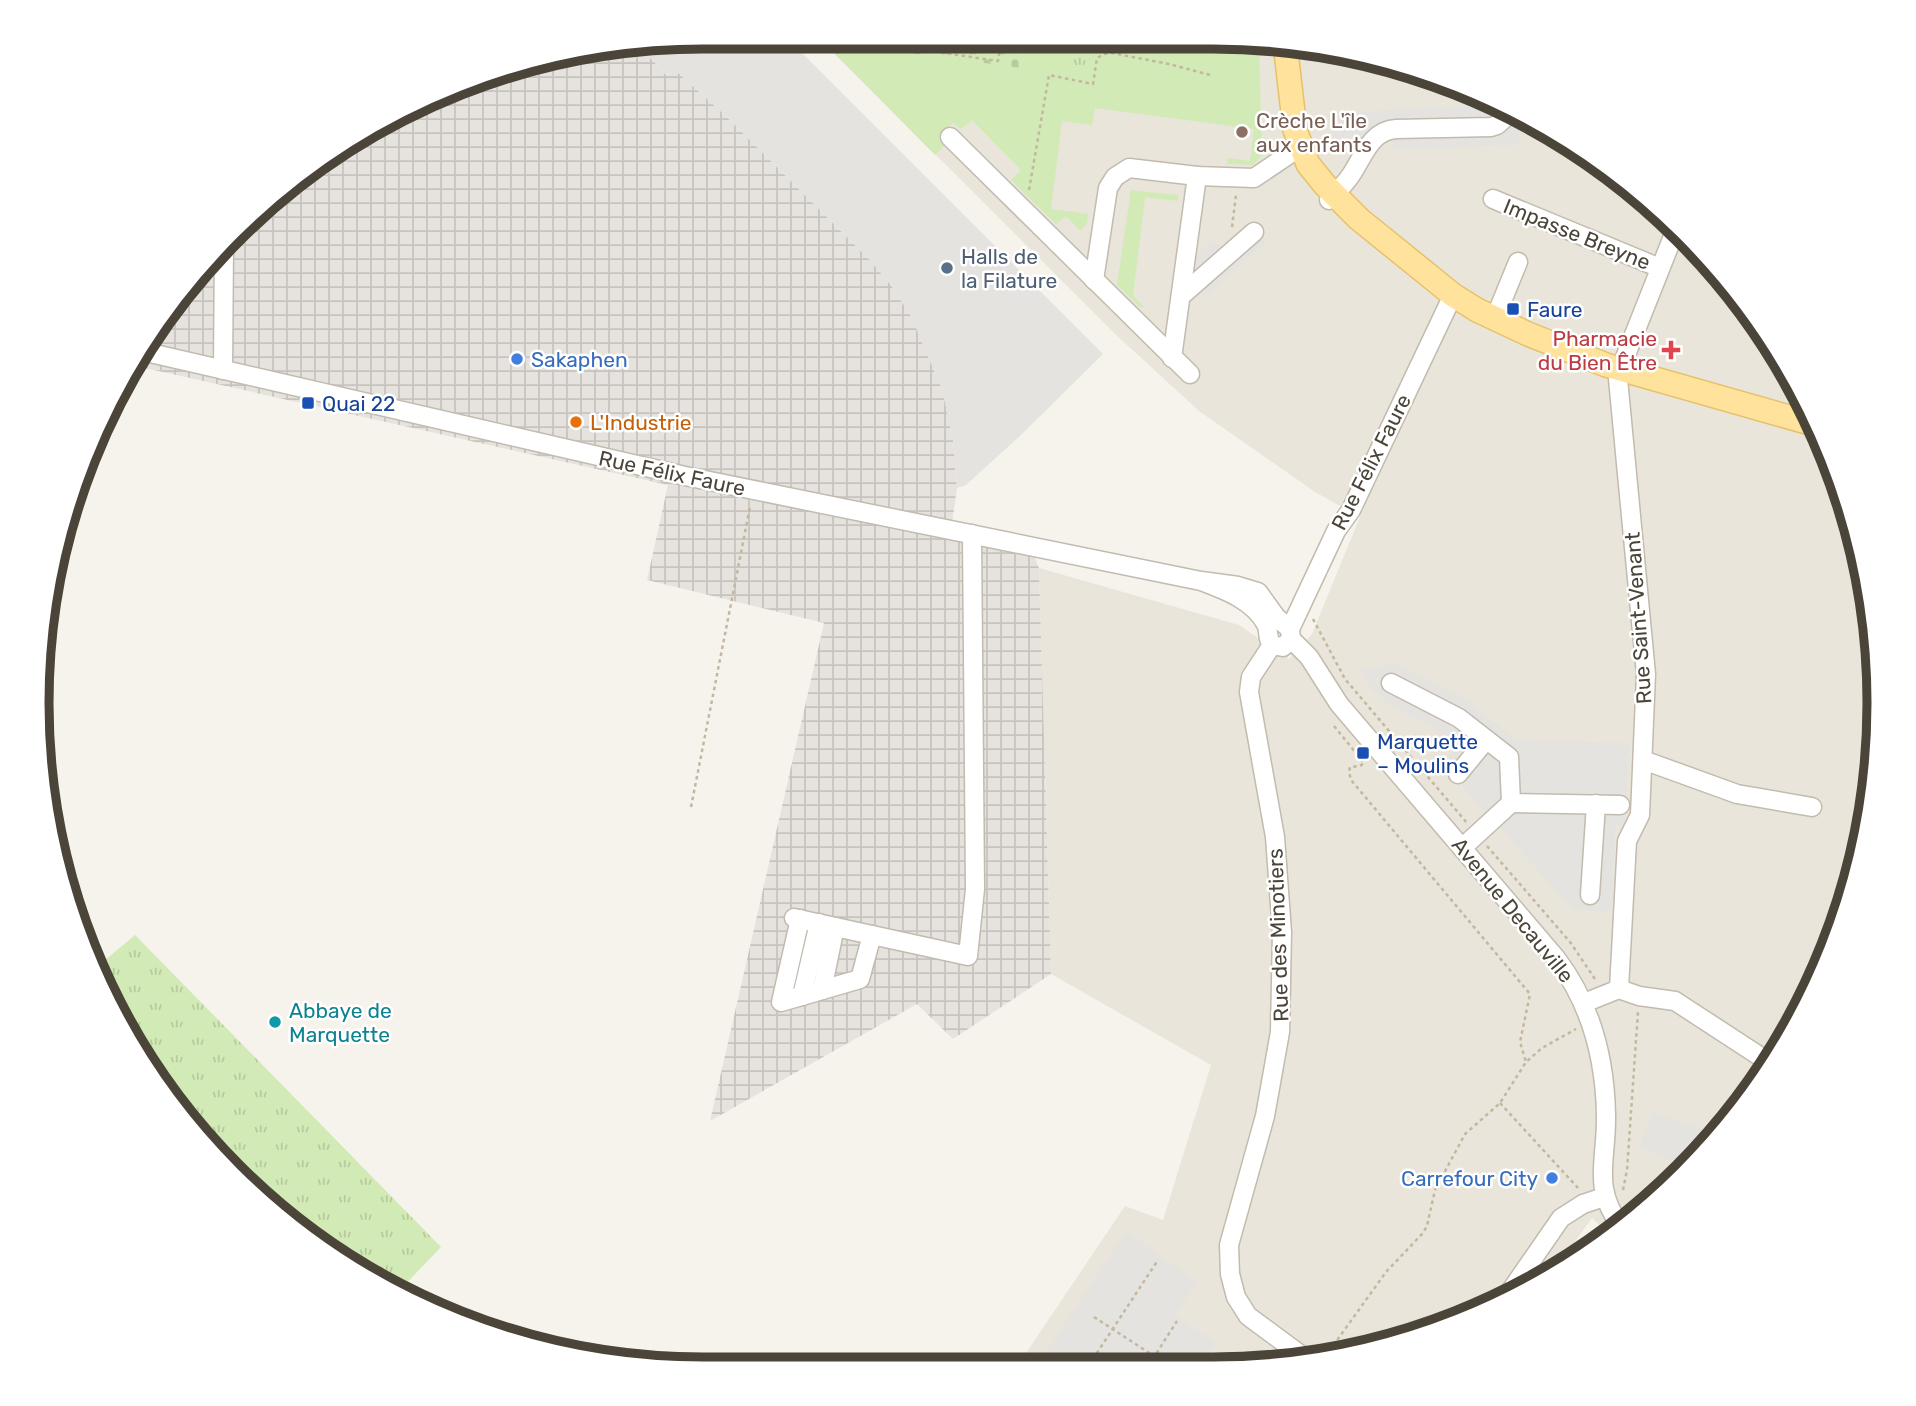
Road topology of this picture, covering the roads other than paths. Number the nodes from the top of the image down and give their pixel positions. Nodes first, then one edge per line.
1 (1285, 53) edge
2 (1505, 118) edge
3 (950, 136) dead end
4 (1295, 151) junction
5 (1197, 176) junction
6 (1332, 198) junction
7 (1493, 199) dead end
8 (1254, 232) dead end
9 (1672, 238) edge
10 (224, 259) edge
11 (1518, 262) dead end
12 (1660, 268) junction
13 (1094, 280) junction
14 (1453, 295) junction
15 (1181, 296) junction
16 (1495, 318) junction
17 (151, 353) edge
18 (1172, 358) junction
19 (223, 370) junction
20 (1620, 370) junction
21 (1190, 374) dead end
22 (1803, 421) edge
23 (972, 534) junction
24 (1280, 633) junction
25 (1391, 682) dead end
26 (1486, 740) junction
27 (1643, 760) junction
28 (1458, 774) dead end
29 (1511, 803) junction
30 (1596, 804) junction
31 (1620, 805) dead end
32 (1812, 807) dead end
33 (1462, 848) junction
34 (1590, 895) dead end
35 (827, 925) junction
36 (872, 935) junction
37 (1619, 989) junction
38 (821, 990) junction
39 (802, 996) junction
40 (1584, 1003) junction
41 (1762, 1058) edge
42 (1597, 1199) junction
43 (1614, 1219) edge
44 (1517, 1282) edge
45 (1296, 1351) edge

1 - 4 main road
2 - 6 street
3 - 13 street
4 - 5 street
4 - 6 main road
5 - 13 street
5 - 15 street
6 - 14 main road
7 - 12 street, Impasse Breyne
8 - 15 street
9 - 12 street
10 - 19 street
11 - 16 street
12 - 20 street
13 - 18 street
14 - 16 main road
14 - 24 street, Rue Félix Faure
15 - 18 street
16 - 20 main road
17 - 19 street, Rue Félix Faure
18 - 21 street
19 - 23 street, Rue Félix Faure
20 - 22 main road
20 - 27 street, Rue Saint-Venant
23 - 24 street, Rue Félix Faure
23 - 36 street
24 - 33 street, Avenue Decauville
24 - 45 street, Rue des Minotiers
25 - 26 street
26 - 28 street
26 - 29 street
27 - 32 street
27 - 37 street, Rue Saint-Venant
29 - 30 street
29 - 33 street
30 - 31 street
30 - 34 street
33 - 40 street, Avenue Decauville
35 - 36 street
35 - 38 street
35 - 39 street
35 - 39 street
36 - 38 street
37 - 40 street
37 - 41 street
38 - 39 street
40 - 42 street, Avenue Decauville
42 - 43 street, Avenue Decauville
42 - 44 street

